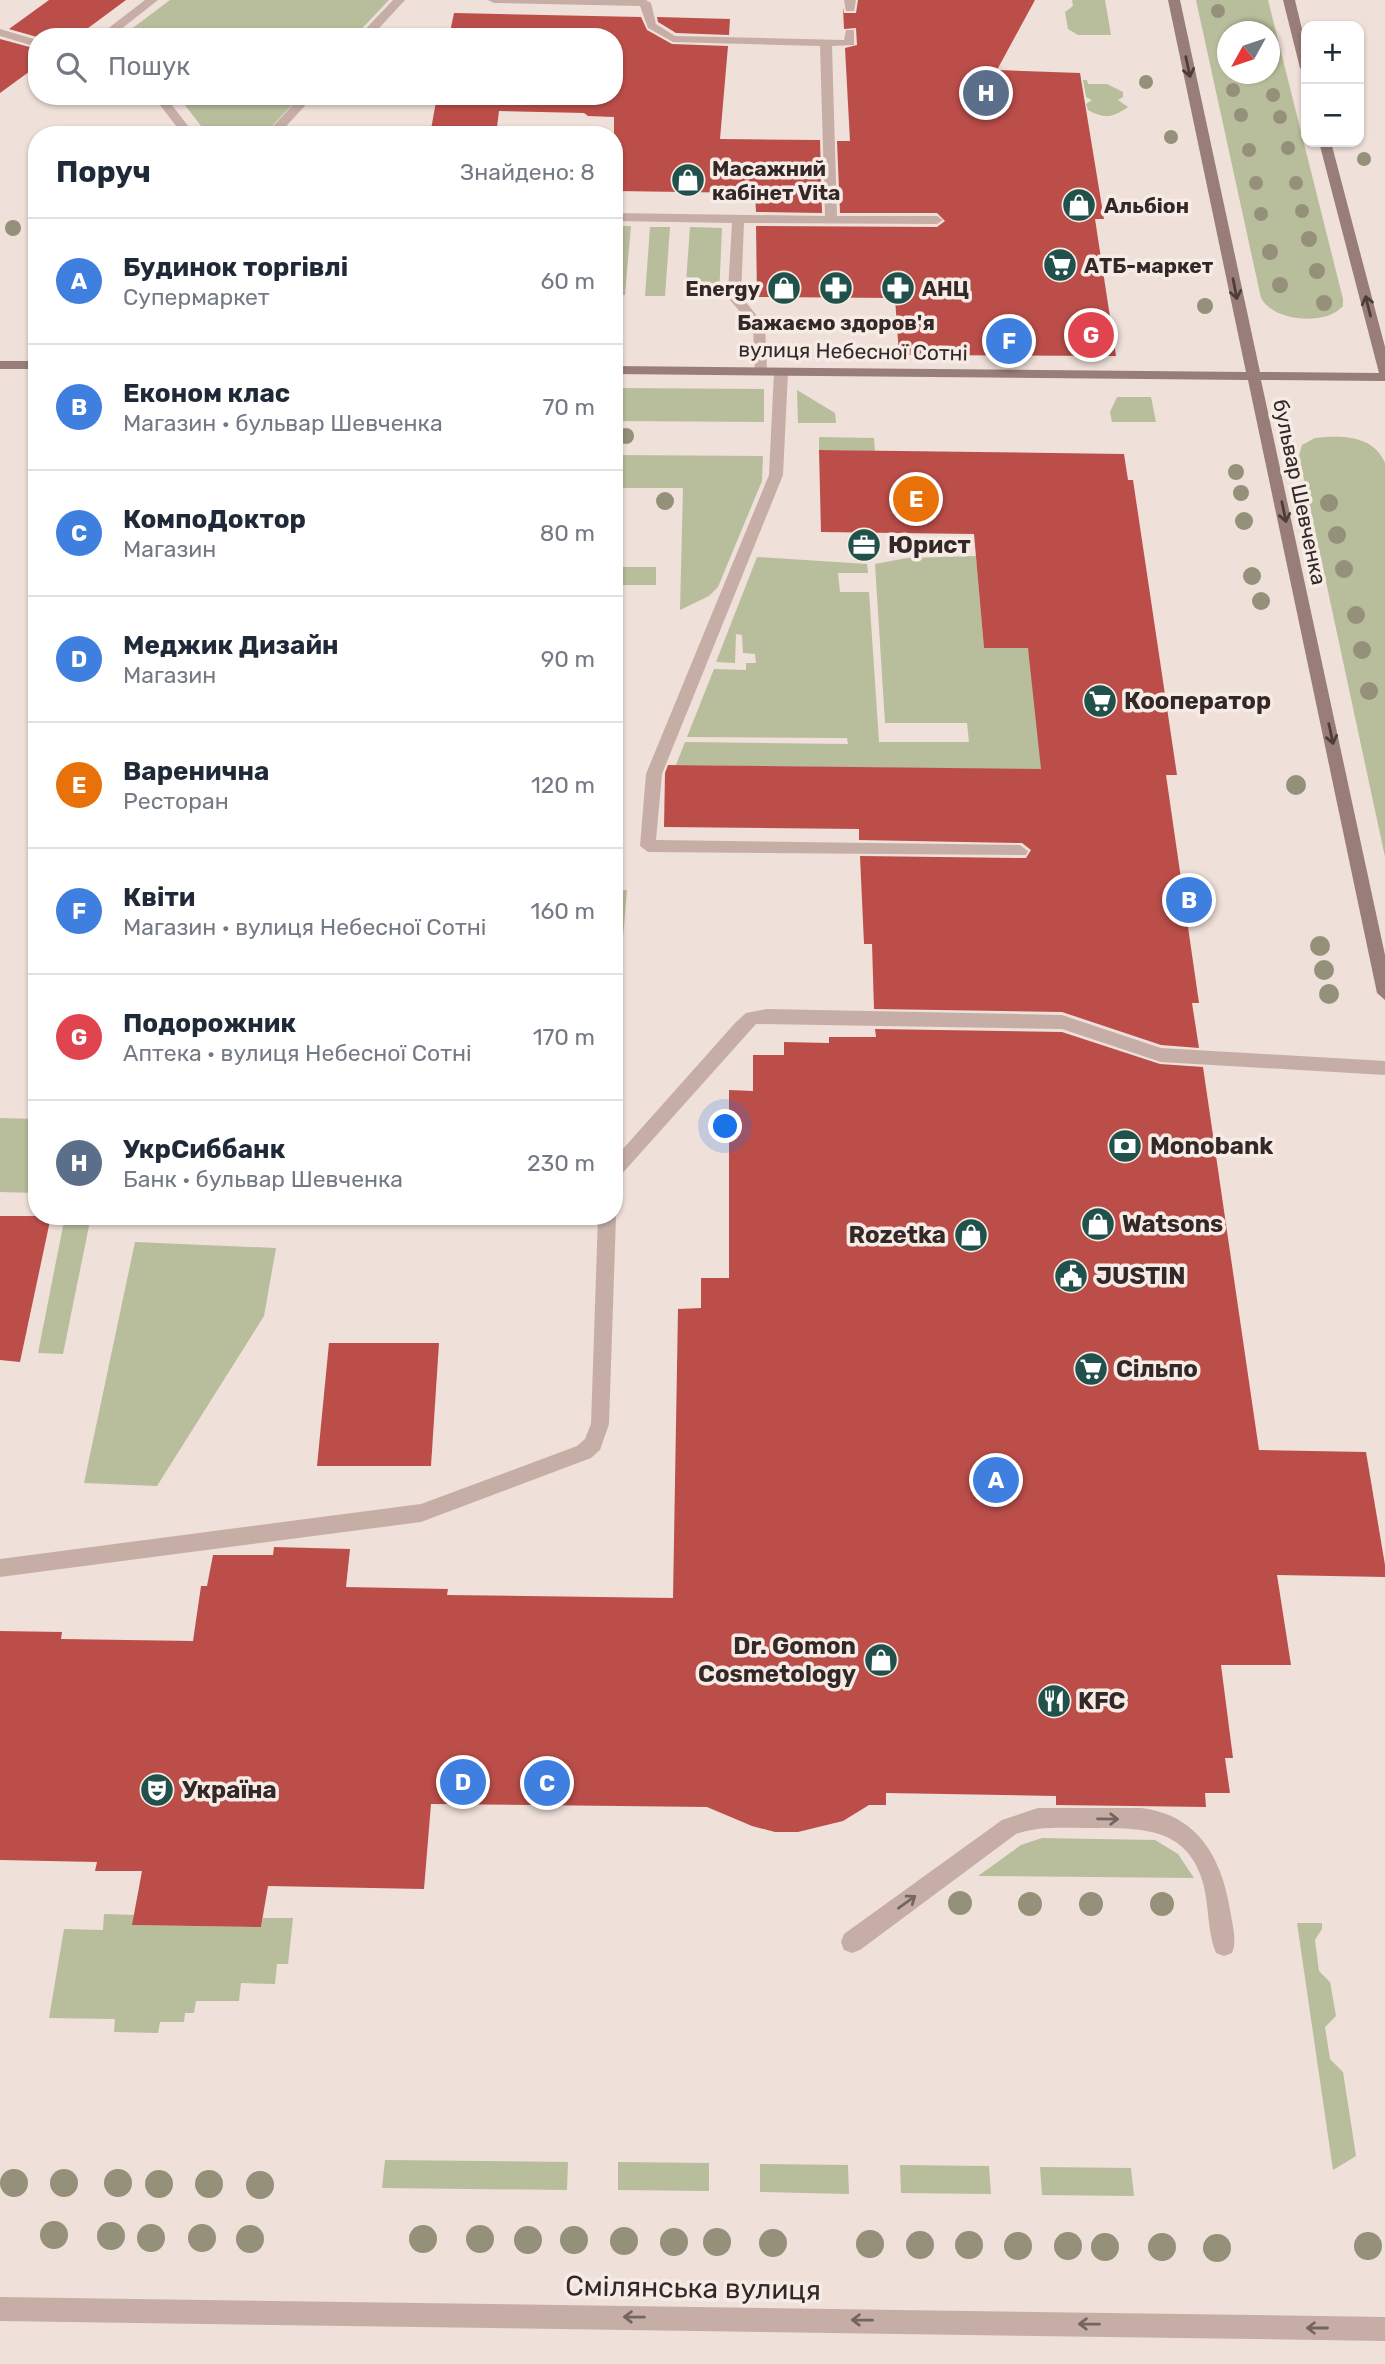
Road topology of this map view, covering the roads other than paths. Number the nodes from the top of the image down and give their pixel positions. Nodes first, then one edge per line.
1 (152, 0) edge
2 (399, 0) edge
3 (494, 0) edge
4 (1174, 0) edge
5 (1289, 0) edge
6 (645, 1) edge
7 (115, 28) edge
8 (373, 28) edge
9 (0, 32) edge
10 (850, 32) dead end
11 (28, 41) edge
12 (826, 43) junction
13 (1301, 48) edge
14 (166, 105) edge
15 (299, 105) edge
16 (182, 126) edge
17 (280, 126) edge
18 (1326, 147) edge
19 (623, 217) edge
20 (738, 219) junction
21 (831, 219) junction
22 (937, 220) dead end
23 (0, 365) edge
24 (28, 365) edge
25 (623, 370) edge
26 (760, 371) junction
27 (781, 372) junction
28 (1385, 374) edge
29 (1254, 376) junction
30 (1020, 851) dead end
31 (1385, 993) edge
32 (1385, 1068) edge
33 (623, 1161) edge
34 (607, 1225) edge
35 (0, 1568) edge
36 (852, 1942) dead end
37 (1224, 1945) dead end
38 (0, 2309) edge
39 (1385, 2329) edge

1 - 7 street
2 - 8 street
3 - 6 street
4 -> 29 main road, бульвар Шевченка
5 - 13 main road
6 - 12 street
9 - 11 street
10 - 12 street
12 - 21 street
14 - 16 street
15 - 17 street
28 -> 18 main road
19 - 20 street
20 - 21 street
20 - 26 street
21 - 22 street
23 - 24 main road
25 - 26 main road, вулиця Небесної Сотні
26 - 27 main road, вулиця Небесної Сотні
27 - 29 main road, вулиця Небесної Сотні
27 - 30 street
28 - 29 main road, вулиця Небесної Сотні
29 -> 31 main road, бульвар Шевченка
32 - 33 street
34 - 35 street
36 -> 37 street
39 -> 38 street, Смілянська вулиця

